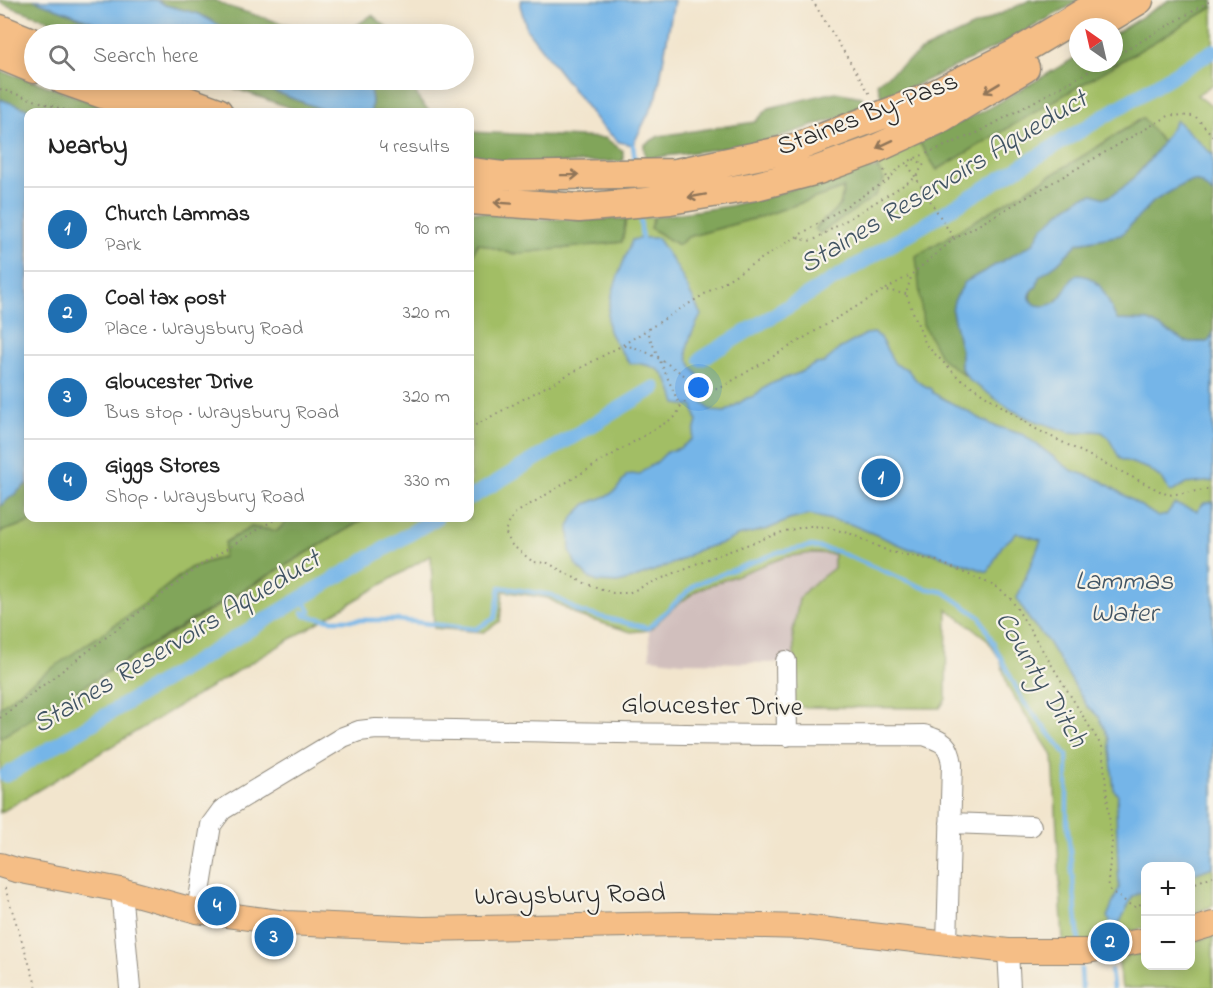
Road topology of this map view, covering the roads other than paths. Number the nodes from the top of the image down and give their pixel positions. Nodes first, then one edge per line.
1 (1105, 0) edge
2 (1139, 0) edge
3 (1109, 18) edge
4 (0, 29) edge
5 (24, 39) edge
6 (1069, 41) edge
7 (91, 90) edge
8 (157, 90) edge
9 (143, 108) edge
10 (207, 108) edge
11 (474, 172) edge
12 (474, 200) edge
13 (786, 661) dead end
14 (787, 736) junction
15 (950, 823) junction
16 (1031, 826) dead end
17 (2, 875) edge
18 (121, 890) junction
19 (197, 911) junction
20 (1213, 924) edge
21 (1195, 930) edge
22 (1141, 941) edge
23 (947, 943) junction
24 (1008, 951) junction
25 (130, 988) edge
26 (1010, 988) edge

11 -> 1 highway, Staines By-Pass
2 - 3 highway
4 - 5 highway
6 -> 12 highway, Staines By-Pass
7 - 9 highway
8 - 10 highway
13 - 14 street
14 - 15 street, Gloucester Drive
14 - 19 street, Gloucester Drive
15 - 16 street
15 - 23 street, Gloucester Drive
17 - 18 main road, Wraysbury Road
18 - 19 main road, Wraysbury Road
18 - 25 street
19 - 23 main road, Wraysbury Road
20 - 21 main road
22 - 24 main road, Wraysbury Road
23 - 24 main road, Wraysbury Road
24 - 26 street

